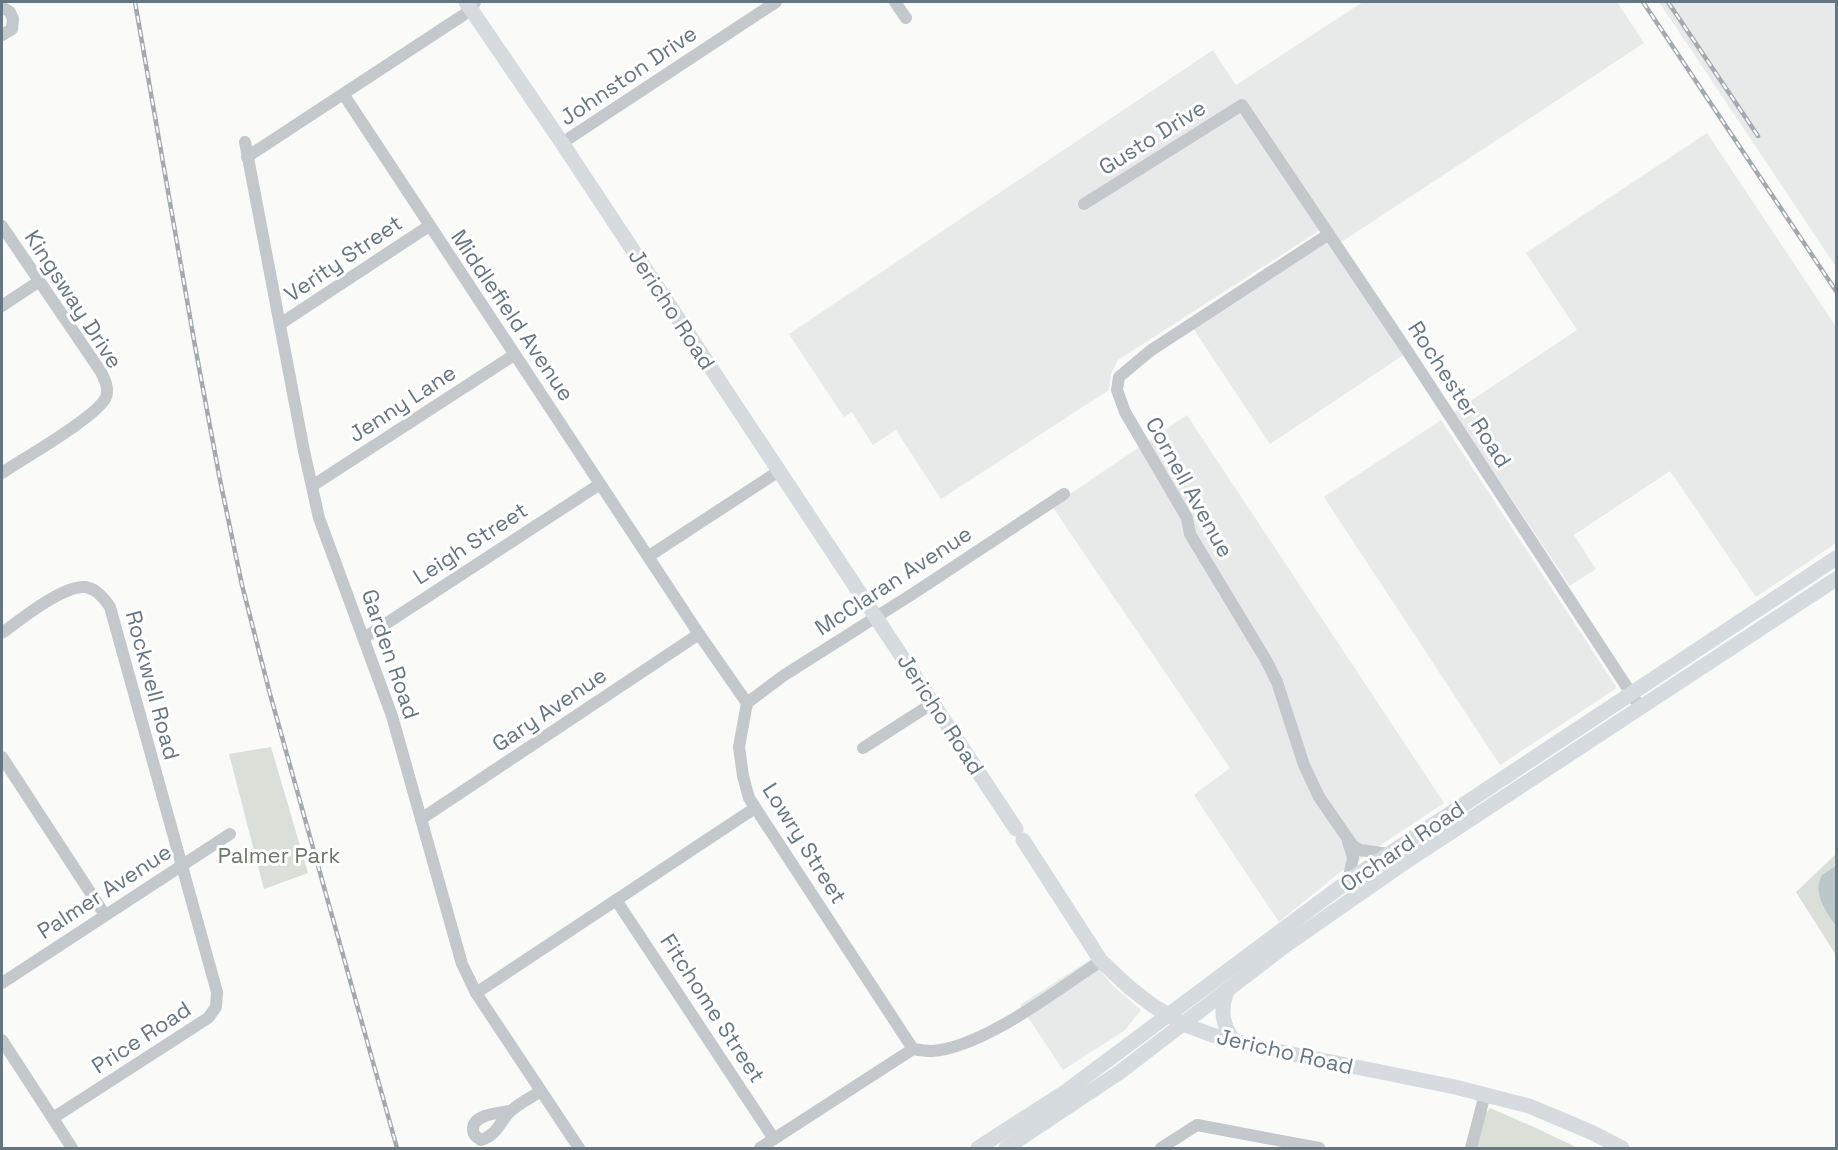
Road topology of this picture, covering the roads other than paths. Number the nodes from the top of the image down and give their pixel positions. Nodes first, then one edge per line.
1 (777, 2) edge
2 (895, 2) edge
3 (471, 4) edge
4 (2, 7) edge
5 (906, 18) dead end
6 (2, 35) edge
7 (344, 95) junction
8 (1242, 105) joint
9 (245, 142) dead end
10 (562, 143) junction
11 (247, 157) junction
12 (1084, 204) dead end
13 (2, 226) edge
14 (429, 226) junction
15 (1329, 234) junction
16 (38, 282) junction
17 (2, 306) edge
18 (280, 324) junction
19 (514, 355) junction
20 (779, 471) junction
21 (2, 473) edge
22 (600, 484) junction
23 (312, 486) junction
24 (1064, 494) dead end
25 (649, 556) junction
26 (1836, 558) edge
27 (1836, 579) edge
28 (876, 618) junction
29 (2, 633) edge
30 (699, 634) junction
31 (364, 638) junction
32 (1631, 694) junction
33 (747, 703) junction
34 (933, 703) junction
35 (1640, 708) junction
36 (863, 748) dead end
37 (2, 757) edge
38 (755, 808) junction
39 (421, 819) junction
40 (230, 834) dead end
41 (1347, 840) junction
42 (1388, 854) junction
43 (181, 865) junction
44 (1348, 881) junction
45 (616, 900) junction
46 (105, 915) junction
47 (1101, 961) junction
48 (2, 983) edge
49 (1227, 991) junction
50 (476, 993) junction
51 (1168, 1015) junction
52 (1183, 1024) junction
53 (1233, 1040) junction
54 (2, 1041) edge
55 (914, 1049) junction
56 (541, 1091) junction
57 (1485, 1094) junction
58 (510, 1111) dead end
59 (53, 1118) junction
60 (774, 1139) junction
61 (72, 1149) edge
62 (579, 1149) edge
63 (760, 1149) edge
64 (978, 1149) edge
65 (1006, 1149) edge
66 (1161, 1149) edge
67 (1319, 1149) edge
68 (1471, 1149) edge
69 (1623, 1149) edge

1 - 10 street, Johnston Drive
2 - 5 street
3 - 7 street
3 - 10 main road, Jericho Road
4 - 6 street
7 - 11 street
7 - 14 street, Middlefield Avenue
8 - 12 street, Gusto Drive
8 - 15 street, Rochester Road
9 - 11 street, Garden Road
10 - 20 main road, Jericho Road
11 - 18 street, Garden Road
13 - 16 street, Kingsway Drive
14 - 18 street, Verity Street
14 - 19 street, Middlefield Avenue
15 - 32 street, Rochester Road
15 - 41 street, Cornell Avenue
16 - 17 street
16 - 21 street, Kingsway Drive
18 - 23 street, Garden Road
19 - 22 street, Middlefield Avenue
19 - 23 street, Jenny Lane
20 - 25 street
20 - 28 main road, Jericho Road
22 - 25 street, Middlefield Avenue
22 - 31 street, Leigh Street
23 - 31 street, Garden Road
24 - 28 street, McClaran Avenue
25 - 30 street
26 - 32 main road, Orchard Road
27 - 35 main road, Orchard Road
28 - 33 street, McClaran Avenue
28 - 34 main road, Jericho Road
29 - 43 street, Rockwell Road
30 - 33 street
30 - 39 street, Gary Avenue
31 - 39 street, Garden Road
32 - 35 street, Rochester Road
32 - 42 main road, Orchard Road
33 - 38 street, Lowry Street
34 - 36 street
34 - 47 main road, Jericho Road
35 - 49 main road, Orchard Road
37 - 46 street
38 - 45 street
38 - 55 street, Lowry Street
39 - 50 street, Garden Road
40 - 43 street, Palmer Avenue
41 - 42 street
41 - 44 street, Cornell Avenue
42 - 44 main road, Orchard Road
43 - 46 street, Palmer Avenue
43 - 59 street, Price Road
44 - 51 main road, Orchard Road
45 - 50 street
45 - 60 street, Fitchome Street
46 - 48 street, Palmer Avenue
47 - 51 main road, Jericho Road
47 - 55 street
49 - 52 main road, Orchard Road
49 - 53 main road
50 - 56 street, Garden Road
51 - 52 main road, Jericho Road
51 - 64 main road, Orchard Road
52 - 53 main road, Jericho Road
52 - 65 main road, Orchard Road
53 - 57 main road, Jericho Road
54 - 59 street
55 - 60 street
56 - 58 street
56 - 62 street, Garden Road
57 - 68 street
57 - 69 main road, Jericho Road
59 - 61 street
60 - 63 street
66 - 67 street

